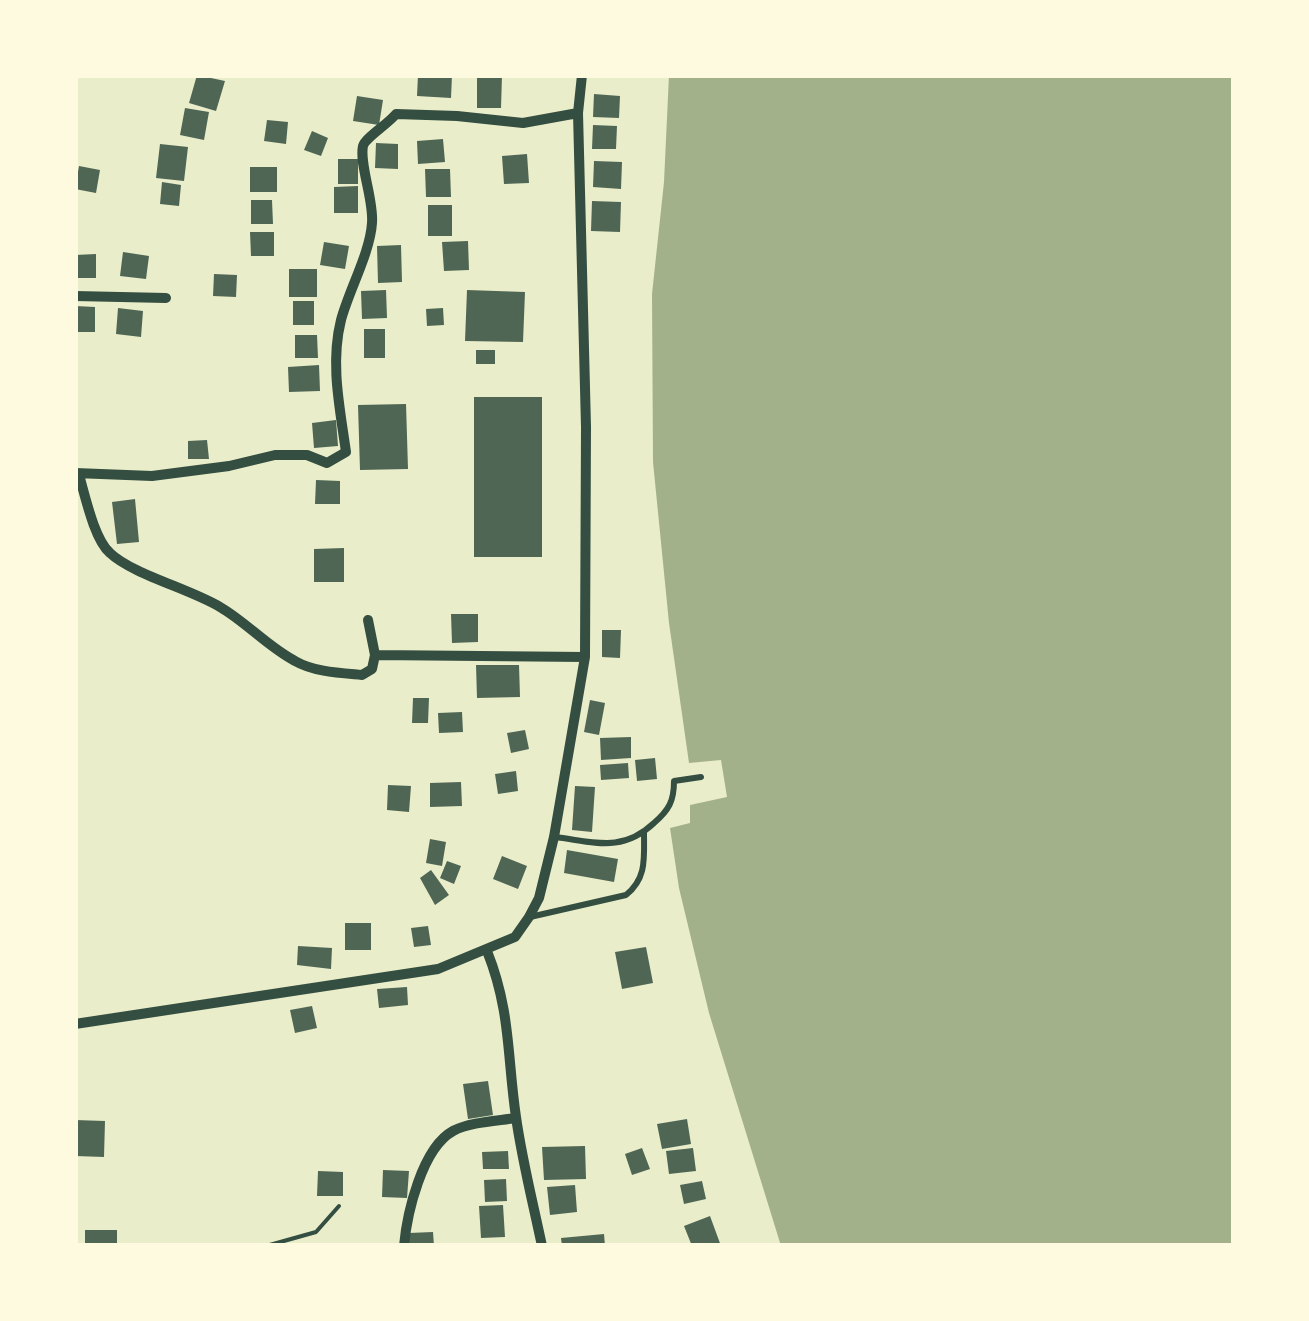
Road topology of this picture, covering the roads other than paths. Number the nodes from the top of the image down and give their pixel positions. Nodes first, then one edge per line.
1 (582, 75) edge
2 (578, 113) junction
3 (75, 296) edge
4 (166, 298) dead end
5 (77, 474) edge
6 (368, 620) dead end
7 (376, 656) junction
8 (584, 657) junction
9 (701, 777) dead end
10 (644, 832) junction
11 (554, 837) junction
12 (529, 917) junction
13 (486, 952) junction
14 (75, 1024) edge
15 (516, 1118) junction
16 (404, 1246) edge
17 (542, 1246) edge

1 - 2 street
2 - 5 street
2 - 8 street
3 - 4 street
5 - 7 street
6 - 7 street
7 - 8 street
8 - 11 street
9 - 10 lane
10 - 11 lane
10 - 12 lane
11 - 12 street
12 - 13 street
13 - 14 street
13 - 15 street
15 - 16 street
15 - 17 street

